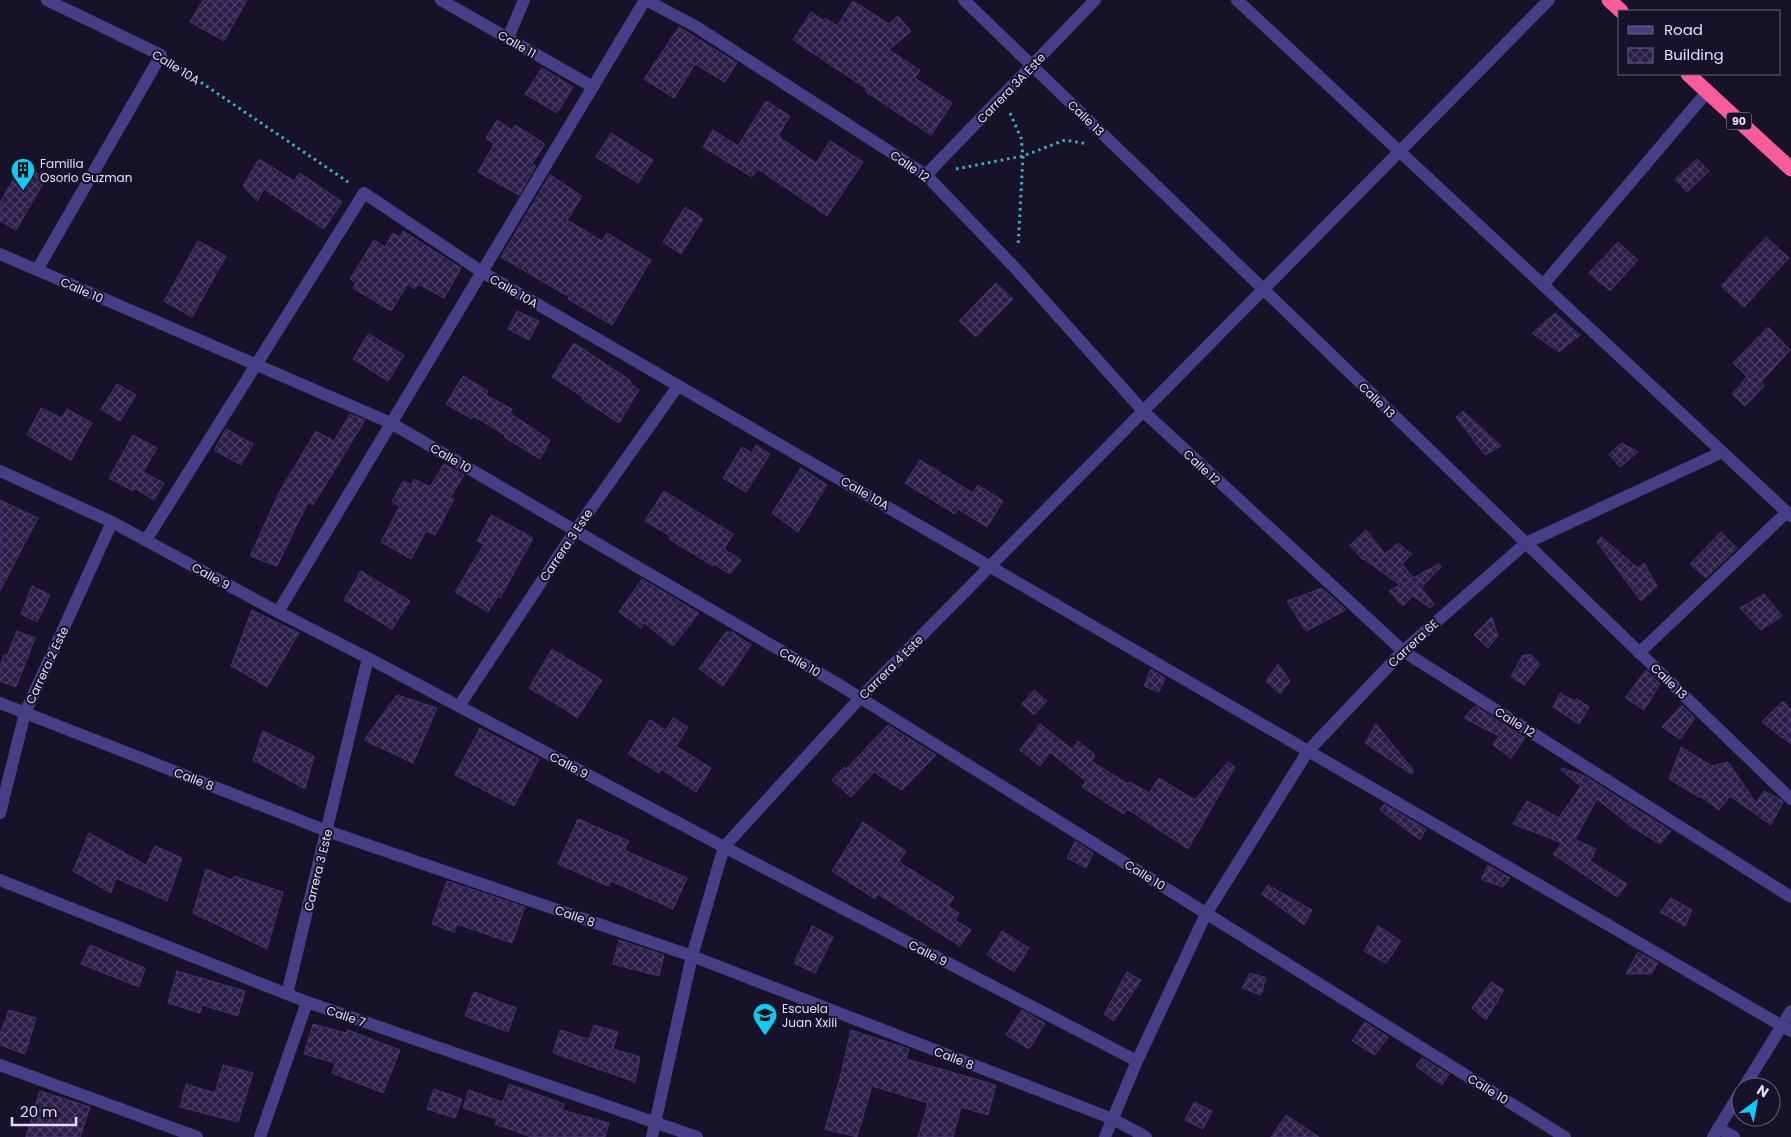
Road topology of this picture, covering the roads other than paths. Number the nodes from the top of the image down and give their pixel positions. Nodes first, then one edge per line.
1 (47, 0) edge
2 (441, 0) edge
3 (524, 0) edge
4 (646, 0) edge
5 (964, 0) edge
6 (1095, 0) edge
7 (1238, 0) edge
8 (1609, 0) edge
9 (1541, 3) edge
10 (1620, 10) edge
11 (508, 38) junction
12 (1032, 66) junction
13 (1689, 75) edge
14 (593, 88) junction
15 (1707, 92) junction
16 (1400, 152) junction
17 (1791, 169) edge
18 (926, 175) junction
19 (0, 254) edge
20 (37, 270) junction
21 (482, 272) junction
22 (1543, 285) junction
23 (1264, 290) junction
24 (256, 366) junction
25 (678, 386) junction
26 (1144, 412) junction
27 (391, 423) junction
28 (1722, 452) junction
29 (0, 471) edge
30 (1789, 514) edge
31 (112, 522) junction
32 (575, 531) junction
33 (146, 540) junction
34 (1526, 543) junction
35 (991, 567) junction
36 (278, 612) junction
37 (1402, 651) junction
38 (1639, 652) junction
39 (368, 658) junction
40 (860, 698) junction
41 (0, 703) edge
42 (458, 706) junction
43 (25, 712) junction
44 (1308, 751) junction
45 (1791, 799) edge
46 (0, 813) edge
47 (327, 831) junction
48 (724, 847) junction
49 (0, 880) edge
50 (1791, 897) edge
51 (1206, 914) junction
52 (692, 956) junction
53 (287, 994) junction
54 (307, 1002) junction
55 (1791, 1011) edge
56 (1786, 1029) edge
57 (1138, 1061) junction
58 (0, 1065) edge
59 (1751, 1077) edge
60 (1731, 1107) edge
61 (1113, 1119) junction
62 (656, 1122) junction
63 (1715, 1132) edge
64 (197, 1137) edge
65 (260, 1137) edge
66 (652, 1137) edge
67 (697, 1137) edge
68 (1105, 1137) edge
69 (1146, 1137) edge
70 (1565, 1137) edge
71 (1734, 1137) edge

1 - 20 street, Calle 10A
2 - 11 street, Calle 11
3 - 11 street
4 - 14 street
4 - 18 street, Calle 12
5 - 12 street, Calle 13
6 - 12 street, Carrera 3A Este
7 - 16 street
8 - 10 highway
9 - 16 street, Carrera 4 Este
11 - 14 street, Calle 11
12 - 18 street, Carrera 3A Este
12 - 23 street, Calle 13
13 - 15 highway, 90
14 - 21 street
15 - 17 highway, 90
15 - 22 street
16 - 22 street
16 - 23 street, Carrera 4 Este
18 - 26 street, Calle 12
19 - 20 street, Calle 10
20 - 24 street, Calle 10
21 - 24 street, Calle 10A
21 - 25 street, Calle 10A
21 - 27 street
22 - 28 street
23 - 26 street, Carrera 4 Este
23 - 34 street, Calle 13
24 - 27 street, Calle 10
24 - 33 street
25 - 32 street, Carrera 3 Este
25 - 35 street, Calle 10A
26 - 35 street, Carrera 4 Este
26 - 37 street, Calle 12
27 - 32 street, Calle 10
27 - 36 street
28 - 30 street
28 - 34 street, Carrera 6E
29 - 31 street, Calle 9
30 - 38 street
31 - 33 street, Calle 9
31 - 43 street, Carrera 2 Este
32 - 40 street, Calle 10
32 - 42 street, Carrera 3 Este
33 - 36 street, Calle 9
34 - 37 street, Carrera 6E
34 - 38 street, Calle 13
35 - 40 street, Carrera 4 Este
35 - 44 street, Calle 10A
36 - 39 street, Calle 9
37 - 44 street, Carrera 6E
37 - 50 street, Calle 12
38 - 45 street, Calle 13
39 - 42 street, Calle 9
39 - 47 street, Carrera 3 Este
40 - 48 street, Carrera 4 Este
40 - 51 street, Calle 10
41 - 43 street, Calle 8
42 - 48 street, Calle 9
43 - 46 street, Carrera 2 Este
43 - 47 street, Calle 8
44 - 51 street, Carrera 6E
44 - 56 street, Calle 10A
47 - 52 street, Calle 8
47 - 53 street, Carrera 3 Este
48 - 52 street, Carrera 4 Este
48 - 57 street, Calle 9
49 - 53 street, Calle 7
51 - 57 street, Carrera 6E
51 - 70 street, Calle 10
52 - 61 street, Calle 8
52 - 62 street, Carrera 4 Este
53 - 54 street, Calle 7
54 - 62 street, Calle 7
54 - 65 street
55 - 56 street
56 - 59 street
57 - 61 street, Carrera 6E
58 - 64 street
60 - 63 street
61 - 68 street, Carrera 6E
61 - 69 street, Calle 8
62 - 66 street, Carrera 4 Este
62 - 67 street, Calle 7
63 - 71 street

